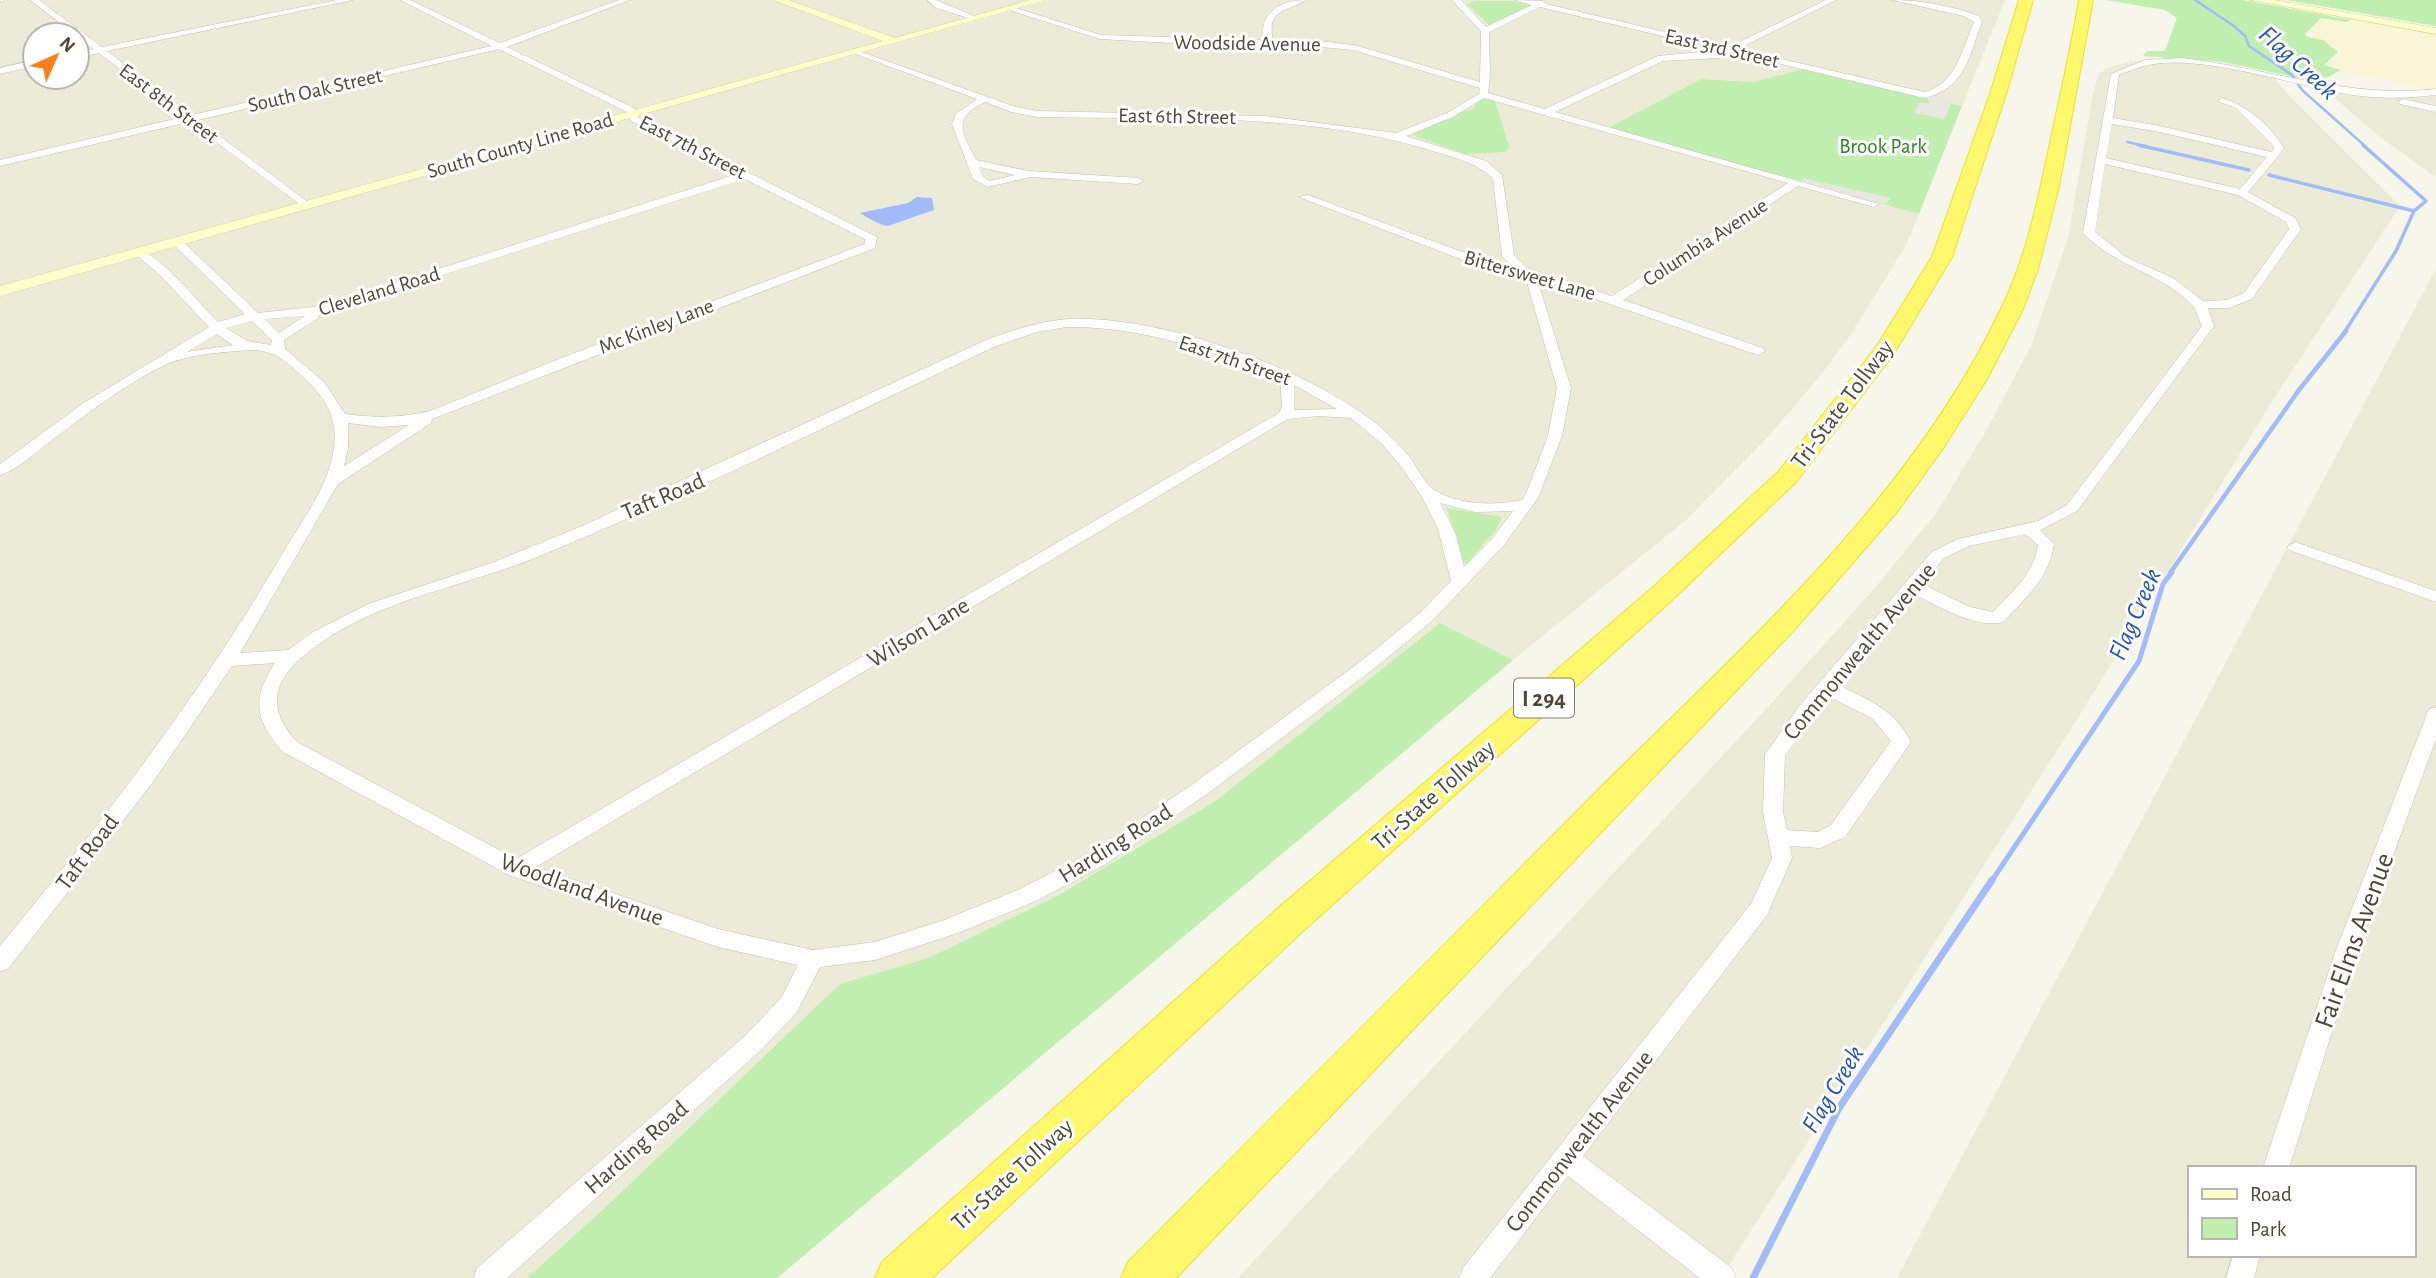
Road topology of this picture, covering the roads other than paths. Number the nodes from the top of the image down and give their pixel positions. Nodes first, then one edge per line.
1 (34, 0) edge
2 (349, 0) edge
3 (404, 0) edge
4 (626, 0) edge
5 (778, 0) edge
6 (931, 0) edge
7 (1041, 0) edge
8 (1302, 0) edge
9 (1457, 0) edge
10 (1519, 0) edge
11 (1549, 0) edge
12 (1832, 0) edge
13 (1896, 0) edge
14 (2026, 0) edge
15 (2086, 0) edge
16 (2256, 0) edge
17 (2273, 0) edge
18 (1539, 5) junction
19 (1010, 9) junction
20 (975, 18) junction
21 (1485, 30) junction
22 (2436, 30) edge
23 (894, 41) junction
24 (1269, 43) junction
25 (501, 46) junction
26 (100, 50) junction
27 (1730, 50) junction
28 (856, 51) junction
29 (91, 52) edge
30 (21, 67) edge
31 (0, 71) edge
32 (1483, 90) junction
33 (2436, 92) edge
34 (983, 100) junction
35 (2222, 100) dead end
36 (2403, 102) dead end
37 (2436, 109) edge
38 (1545, 113) junction
39 (631, 114) junction
40 (190, 119) junction
41 (2106, 120) junction
42 (1397, 136) junction
43 (2273, 155) junction
44 (2101, 160) junction
45 (0, 163) edge
46 (974, 163) junction
47 (1028, 174) junction
48 (746, 175) junction
49 (1497, 177) joint
50 (1138, 181) dead end
51 (1795, 183) junction
52 (2242, 193) junction
53 (1304, 197) dead end
54 (1874, 204) dead end
55 (305, 205) junction
56 (871, 237) joint
57 (176, 241) junction
58 (139, 252) junction
59 (1521, 270) junction
60 (0, 291) edge
61 (1615, 300) junction
62 (2200, 305) junction
63 (323, 310) junction
64 (253, 316) junction
65 (217, 326) junction
66 (1032, 328) joint
67 (278, 345) junction
68 (249, 346) junction
69 (1758, 351) dead end
70 (153, 366) junction
71 (1287, 376) junction
72 (435, 414) junction
73 (1355, 414) junction
74 (1285, 415) junction
75 (341, 418) junction
76 (0, 471) edge
77 (332, 481) junction
78 (1426, 492) junction
79 (1527, 503) junction
80 (2028, 528) junction
81 (2295, 547) dead end
82 (1459, 581) junction
83 (1912, 586) junction
84 (2436, 597) edge
85 (292, 656) junction
86 (227, 660) junction
87 (1826, 687) junction
88 (2436, 714) edge
89 (290, 747) joint
90 (1779, 836) junction
91 (516, 869) junction
92 (813, 959) junction
93 (0, 962) edge
94 (1566, 1159) junction
95 (2277, 1166) edge
96 (2247, 1257) edge
97 (1717, 1274) edge
98 (487, 1278) edge
99 (898, 1278) edge
100 (1144, 1278) edge
101 (1473, 1278) edge
102 (2240, 1278) edge

1 - 26 street, East 8th Street
2 - 26 street
3 - 25 street, East 7th Street
4 - 25 street, South Oak Street
5 - 23 main road
6 - 20 street
7 - 19 main road, South County Line Road
8 - 24 street
9 - 21 street
10 - 18 street, East 3rd Street
11 - 18 street
12 - 27 street
13 - 27 street, East 3rd Street
14 - 99 highway, Tri-State Tollway / I 294
15 - 100 highway
16 - 22 main road
17 - 22 main road
18 - 21 street
18 - 27 street, East 3rd Street
19 - 20 main road, South County Line Road
19 - 24 street, Woodside Avenue
20 - 23 main road, South County Line Road
21 - 32 street
23 - 28 main road, South County Line Road
24 - 32 street, Woodside Avenue
25 - 39 street, East 7th Street
25 - 40 street, South Oak Street
26 - 29 street
26 - 40 street, East 8th Street
27 - 38 street
28 - 34 street, East 6th Street
28 - 39 main road, South County Line Road
30 - 31 street
32 - 38 street, Woodside Avenue
32 - 42 street
33 - 41 street
34 - 42 street, East 6th Street
34 - 46 street
35 - 43 street
36 - 37 street
38 - 51 street, Woodside Avenue
39 - 48 street, East 7th Street
39 - 55 main road, South County Line Road
40 - 45 street, South Oak Street
40 - 55 street, East 8th Street
41 - 43 street
41 - 44 street
42 - 49 street, East 6th Street
43 - 52 street
44 - 52 street
44 - 62 street
46 - 47 street
46 - 47 street
47 - 50 street
48 - 56 street, East 7th Street
48 - 63 street, Cleveland Road
49 - 59 street, Harding Road
51 - 54 street, Woodside Avenue
51 - 61 street, Columbia Avenue
52 - 62 street
53 - 59 street, Bittersweet Lane
55 - 57 main road, South County Line Road
56 - 72 street, Mc Kinley Lane
57 - 58 main road, South County Line Road
57 - 64 street
58 - 60 main road, South County Line Road
58 - 65 street
59 - 61 street, Bittersweet Lane
59 - 79 street, Harding Road
61 - 69 street, Bittersweet Lane
62 - 80 street, Commonwealth Avenue
63 - 64 street, Cleveland Road
63 - 67 street
64 - 65 street, Cleveland Road
64 - 67 street
65 - 68 street
65 - 70 street, Cleveland Road
66 - 71 street, East 7th Street
66 - 85 street, Taft Road
67 - 68 street
67 - 75 street
68 - 70 street
70 - 76 street, Cleveland Road
71 - 73 street, East 7th Street
71 - 74 street
72 - 75 street, Mc Kinley Lane
72 - 77 street, Mc Kinley Lane
73 - 74 street
73 - 78 street, East 7th Street
74 - 91 street, Wilson Lane
75 - 77 street
77 - 86 street
78 - 79 street
78 - 82 street, East 7th Street
79 - 82 street, Harding Road
80 - 83 street, Commonwealth Avenue
80 - 83 street
81 - 84 street
82 - 92 street, Harding Road
83 - 87 street, Commonwealth Avenue
85 - 86 street
85 - 89 street, Taft Road
86 - 93 street, Taft Road
87 - 90 street, Commonwealth Avenue
87 - 90 street
88 - 95 street, Fair Elms Avenue
89 - 91 street, Woodland Avenue
90 - 94 street, Commonwealth Avenue
91 - 92 street, Woodland Avenue
92 - 98 street, Harding Road
94 - 97 street
94 - 101 street, Commonwealth Avenue
96 - 102 street

